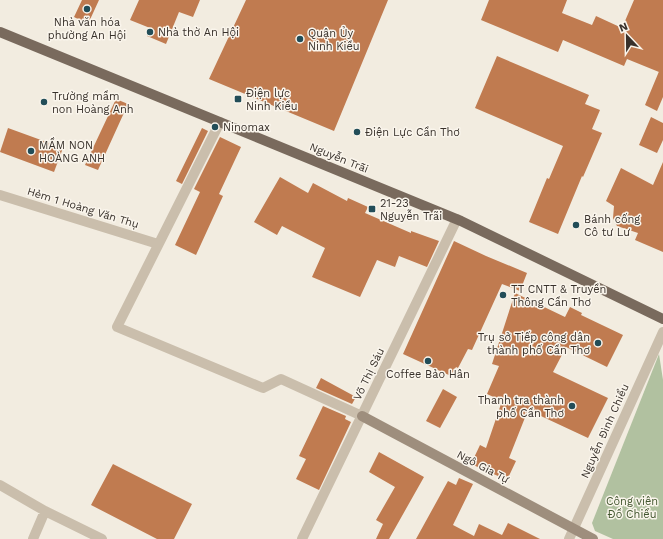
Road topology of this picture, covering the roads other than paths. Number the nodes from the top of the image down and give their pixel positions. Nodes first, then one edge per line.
1 (0, 32) edge
2 (220, 122) junction
3 (0, 195) edge
4 (457, 219) junction
5 (158, 244) junction
6 (663, 320) edge
7 (663, 332) edge
8 (362, 416) junction
9 (0, 485) edge
10 (45, 511) junction
11 (571, 534) edge
12 (33, 539) edge
13 (102, 539) edge
14 (302, 539) edge
15 (593, 539) edge

1 - 2 main road, Nguyễn Trãi
2 - 4 main road, Nguyễn Trãi
2 - 5 street
3 - 5 street, Hẻm 1 Hoàng Văn Thụ
4 - 6 main road, Nguyễn Trãi
4 - 8 street, Võ Thị Sáu
5 - 8 street
7 - 11 street, Nguyễn Đình Chiểu
8 - 11 street, Ngô Gia Tự
8 - 14 street, Võ Thị Sáu
9 - 10 street
10 - 12 street
10 - 13 street
11 - 15 street, Ngô Gia Tự

